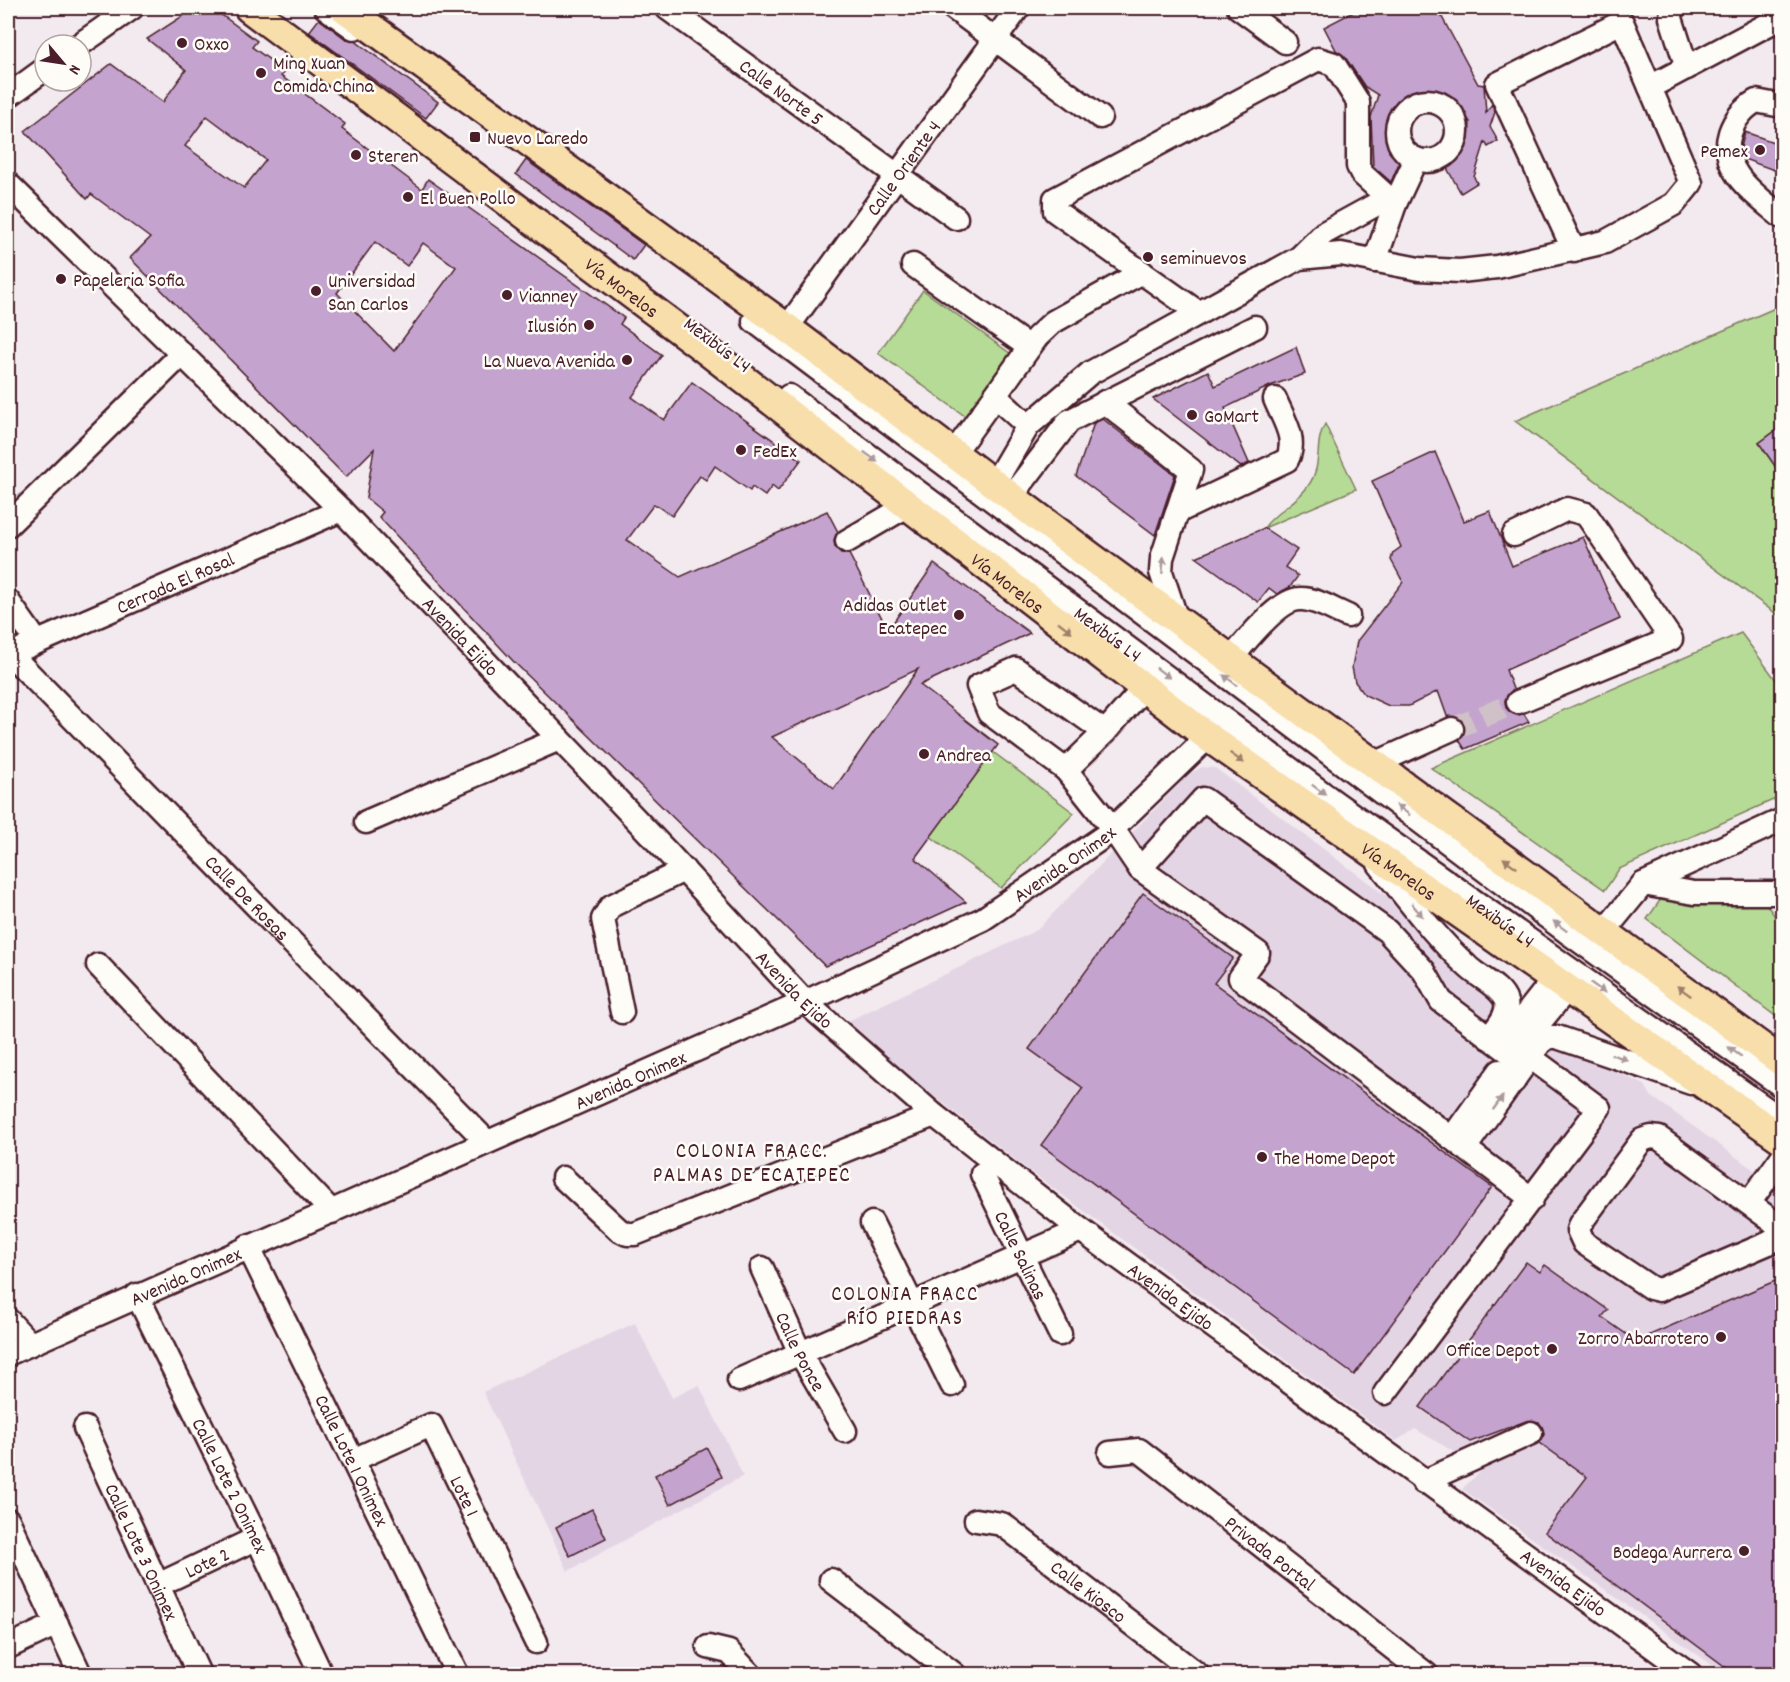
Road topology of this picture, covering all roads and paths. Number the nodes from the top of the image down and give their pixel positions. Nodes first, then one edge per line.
1 (132, 8) edge
2 (249, 8) edge
3 (268, 8) edge
4 (326, 8) edge
5 (344, 8) edge
6 (667, 8) edge
7 (953, 8) edge
8 (1018, 8) edge
9 (1239, 8) edge
10 (1672, 8) edge
11 (1782, 17) edge
12 (93, 35) edge
13 (995, 39) junction
14 (1285, 42) dead end
15 (1687, 68) junction
16 (33, 78) edge
17 (1650, 87) junction
18 (8, 96) edge
19 (1782, 106) edge
20 (1100, 117) dead end
21 (1416, 159) dead end
22 (897, 176) junction
23 (8, 184) edge
24 (1391, 201) junction
25 (1782, 217) edge
26 (956, 218) dead end
27 (1574, 251) junction
28 (1299, 258) junction
29 (1375, 261) junction
30 (913, 265) dead end
31 (1142, 272) junction
32 (1199, 313) junction
33 (1255, 327) dead end
34 (787, 328) junction
35 (1029, 347) junction
36 (182, 354) junction
37 (994, 396) junction
38 (1275, 399) dead end
39 (1105, 402) junction
40 (1028, 426) junction
41 (954, 453) junction
42 (1003, 490) junction
43 (907, 506) junction
44 (341, 510) junction
45 (1177, 512) junction
46 (8, 525) edge
47 (1514, 535) dead end
48 (847, 541) dead end
49 (8, 601) edge
50 (1348, 616) dead end
51 (1177, 620) junction
52 (37, 642) junction
53 (9, 654) edge
54 (1230, 659) junction
55 (1144, 688) junction
56 (1518, 702) tunnel mouth
57 (1452, 729) tunnel mouth
58 (1105, 732) junction
59 (1208, 737) junction
60 (557, 740) junction
61 (1374, 764) junction
62 (1066, 770) junction
63 (1782, 820) edge
64 (366, 822) dead end
65 (1113, 829) junction
66 (1367, 848) junction
67 (1140, 868) junction
68 (684, 870) junction
69 (1643, 884) junction
70 (1782, 893) edge
71 (1597, 940) junction
72 (98, 965) dead end
73 (1568, 978) junction
74 (805, 1002) junction
75 (622, 1012) dead end
76 (1495, 1042) junction
77 (1530, 1057) junction
78 (1782, 1062) edge
79 (1782, 1086) edge
80 (1715, 1091) junction
81 (934, 1115) junction
82 (1782, 1120) edge
83 (1782, 1138) edge
84 (487, 1142) junction
85 (1458, 1143) junction
86 (1782, 1157) edge
87 (982, 1174) dead end
88 (563, 1178) dead end
89 (1532, 1199) junction
90 (1749, 1203) junction
91 (332, 1212) junction
92 (872, 1223) dead end
93 (1082, 1230) junction
94 (248, 1246) junction
95 (1021, 1255) junction
96 (762, 1268) dead end
97 (137, 1295) junction
98 (911, 1304) junction
99 (8, 1320) edge
100 (1060, 1334) dead end
101 (30, 1344) junction
102 (800, 1353) junction
103 (8, 1354) edge
104 (739, 1380) dead end
105 (952, 1385) dead end
106 (1385, 1393) dead end
107 (85, 1428) dead end
108 (844, 1431) dead end
109 (1531, 1434) dead end
110 (1110, 1453) dead end
111 (353, 1461) junction
112 (1424, 1482) junction
113 (8, 1520) edge
114 (976, 1520) dead end
115 (257, 1538) junction
116 (831, 1580) dead end
117 (158, 1585) junction
118 (57, 1624) junction
119 (536, 1642) dead end
120 (8, 1647) edge
121 (708, 1647) dead end
122 (80, 1674) edge
123 (199, 1674) edge
124 (321, 1674) edge
125 (457, 1674) edge
126 (750, 1674) edge
127 (954, 1674) edge
128 (1197, 1674) edge
129 (1426, 1674) edge
130 (1690, 1674) edge

1 - 12 street
2 - 43 main road, Vía Morelos
3 -> 73 street, Mexibús L4
71 -> 4 street, Mexibús L4
5 - 34 main road
6 - 22 street, Calle Norte 5
7 - 13 street
8 - 13 street, Calle Oriente 4
9 - 14 street
10 - 15 street
11 - 15 street
13 - 20 street
13 - 22 street, Calle Oriente 4
15 - 17 street
16 - 18 street
17 - 27 street
17 - 27 street
19 - 25 street
21 - 24 street
22 - 26 street, Calle Norte 5
22 - 34 street, Calle Oriente 4
23 - 36 street, Avenida Ejido
24 - 28 street
24 - 29 street
24 - 31 street
27 - 29 street
28 - 29 street
28 - 32 street
30 - 35 street
31 - 32 street
31 - 35 street
32 - 40 street
33 - 39 street
34 - 41 main road
35 - 37 street
36 - 44 street, Avenida Ejido
36 - 46 street
37 - 40 street
37 - 41 street
38 - 45 street
39 - 42 street
39 - 45 street
40 - 42 street
41 - 42 main road
42 - 51 main road
43 - 48 street
43 -> 55 main road, Vía Morelos
44 - 52 street, Cerrada El Rosal
44 - 60 street, Avenida Ejido
51 -> 45 street
47 - 56 street
49 - 52 street
50 - 54 street
51 - 54 main road
52 - 53 street, Cerrada El Rosal
53 - 84 street, Calle De Rosas
54 - 61 main road
55 - 58 street
55 - 59 main road, Vía Morelos
57 - 61 street
58 - 62 street
58 - 62 street
59 - 65 street, Avenida Onimex
59 -> 66 main road, Vía Morelos
60 - 64 street
60 - 68 street, Avenida Ejido
71 -> 61 main road
62 - 65 street
63 - 69 street
65 - 67 street
65 - 74 street, Avenida Onimex
66 - 73 main road, Vía Morelos
66 -> 76 street
67 - 76 street
67 - 85 street
68 - 74 street, Avenida Ejido
68 - 75 street
69 - 70 street
69 - 71 street
71 - 73 street
78 -> 71 main road
79 -> 71 street, Mexibús L4
72 - 91 street
73 - 76 street
73 - 80 main road, Vía Morelos
73 -> 82 street, Mexibús L4
74 - 81 street, Avenida Ejido
74 - 84 street, Avenida Onimex
77 -> 80 street
77 - 85 street
77 - 89 street
80 - 83 main road, Vía Morelos
81 - 88 street
81 - 93 street, Avenida Ejido
84 - 91 street, Avenida Onimex
85 - 89 street
86 - 90 street
87 - 95 street, Calle Salinas
89 - 106 street
90 - 90 street
91 - 94 street, Avenida Onimex
92 - 98 street
93 - 95 street
93 - 112 street, Avenida Ejido
94 - 97 street, Avenida Onimex
94 - 111 street, Calle Lote 1 Onimex
95 - 98 street
95 - 100 street, Calle Salinas
96 - 102 street, Calle Ponce
97 - 101 street, Avenida Onimex
97 - 115 street, Calle Lote 2 Onimex
98 - 102 street
98 - 105 street
99 - 101 street
101 - 103 street, Avenida Onimex
102 - 104 street
102 - 108 street, Calle Ponce
107 - 117 street, Calle Lote 3 Onimex
109 - 112 street
110 - 129 street, Privada Portal
111 - 119 street, Lote 1
111 - 125 street, Calle Lote 1 Onimex
112 - 130 street, Avenida Ejido
113 - 118 street
114 - 128 street, Calle Kiosco
115 - 117 street, Lote 2
115 - 124 street, Calle Lote 2 Onimex
116 - 127 street
117 - 123 street, Calle Lote 3 Onimex
118 - 120 street
118 - 122 street
121 - 126 street

